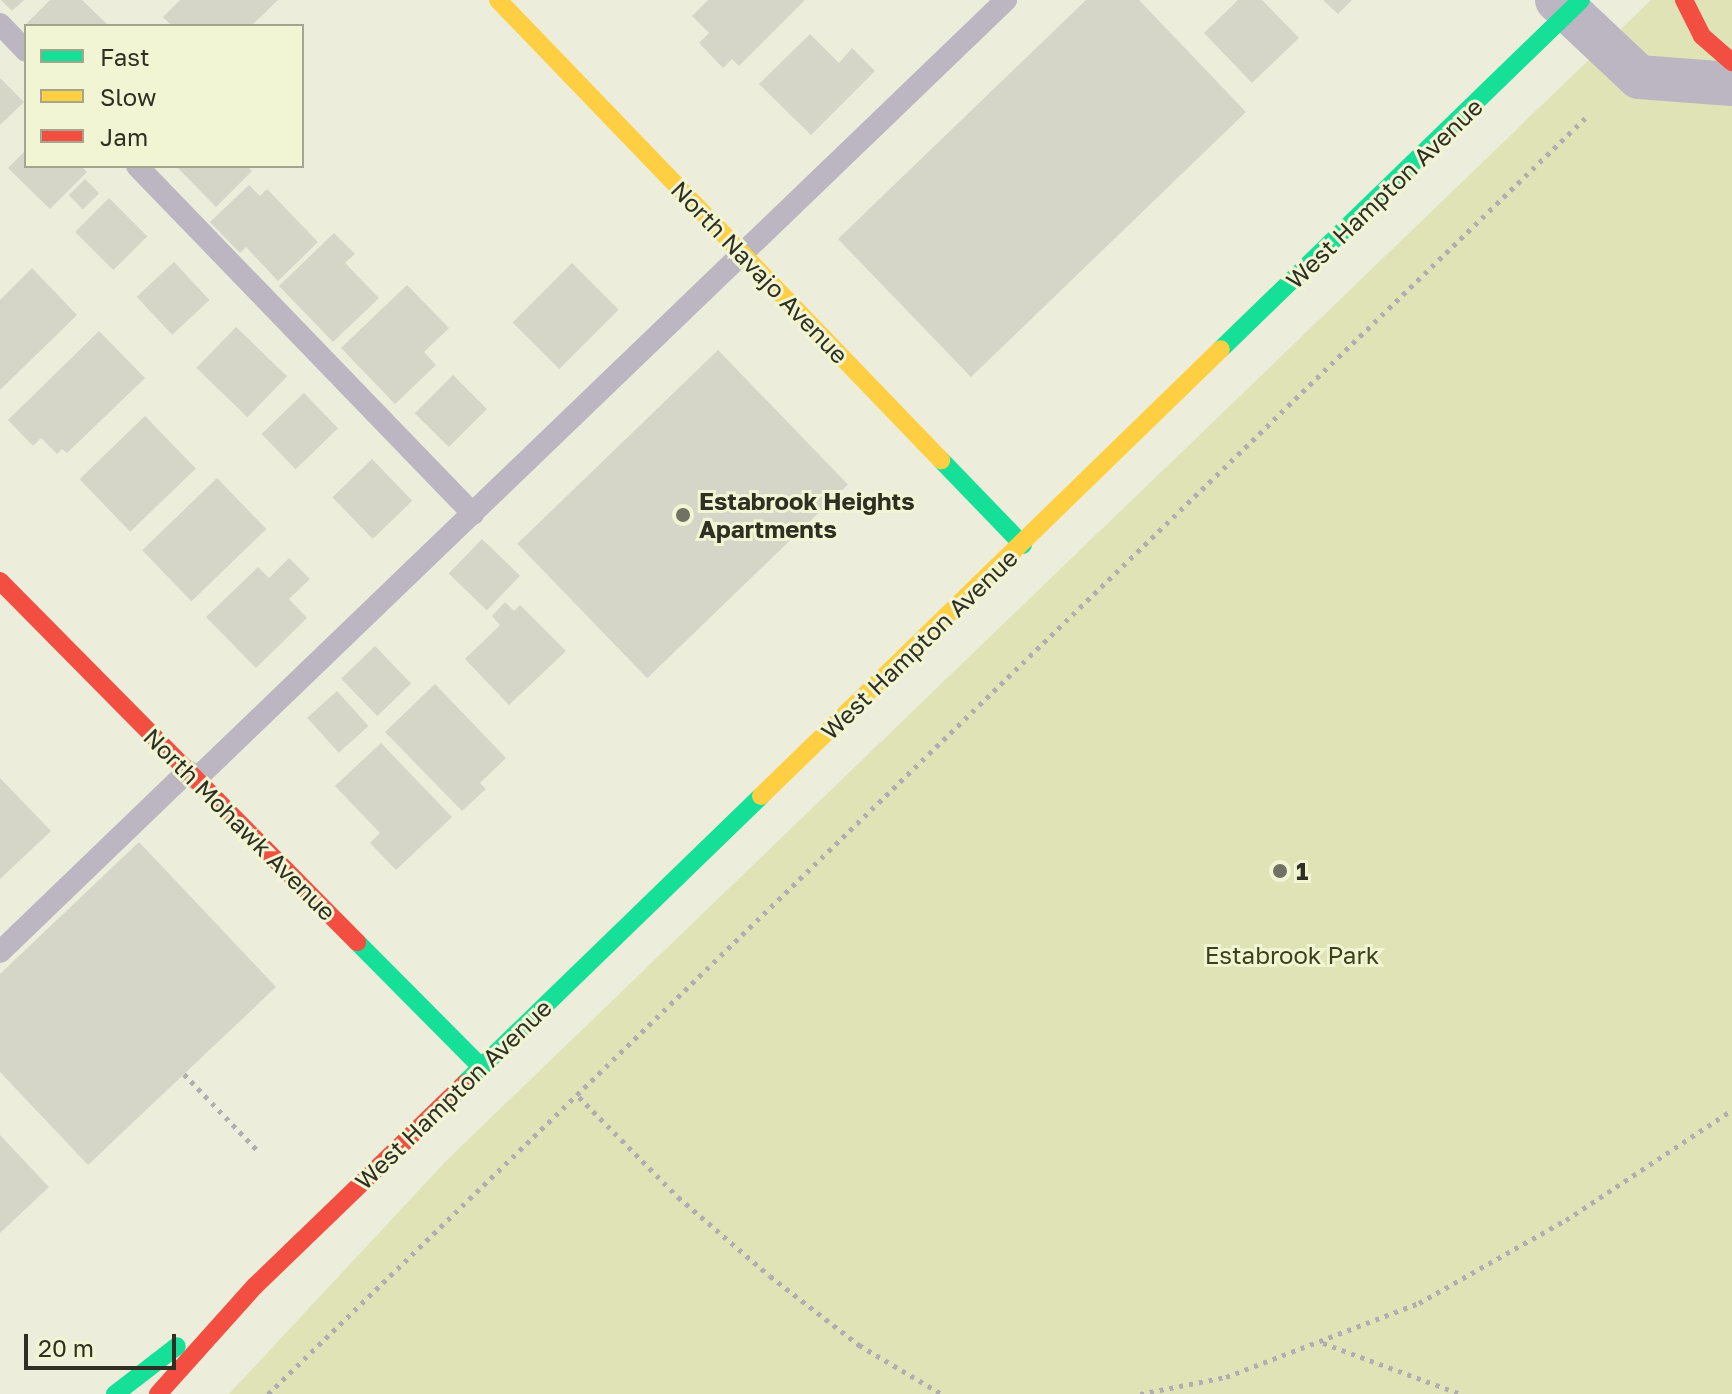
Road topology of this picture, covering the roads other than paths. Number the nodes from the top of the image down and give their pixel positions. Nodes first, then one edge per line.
1 (498, 0) edge
2 (1006, 0) edge
3 (1684, 0) edge
4 (1569, 4) edge
5 (0, 24) edge
6 (24, 49) edge
7 (1732, 62) edge
8 (1732, 84) edge
9 (139, 168) edge
10 (744, 255) junction
11 (473, 514) junction
12 (1023, 545) junction
13 (0, 581) edge
14 (192, 775) junction
15 (0, 952) edge
16 (481, 1067) junction
17 (255, 1286) junction
18 (115, 1394) edge
19 (158, 1394) edge

1 - 10 main road, North Navajo Avenue
2 - 10 lane
3 - 7 main road
4 - 8 street
4 - 12 main road, West Hampton Avenue
5 - 6 lane
9 - 11 lane
10 - 11 lane
10 - 12 main road, North Navajo Avenue
11 - 14 lane
12 - 16 main road, West Hampton Avenue
13 - 14 main road, North Mohawk Avenue
14 - 15 lane
14 - 16 main road, North Mohawk Avenue
16 - 17 main road, West Hampton Avenue
17 - 18 main road, West Hampton Avenue
17 - 19 main road, West Hampton Avenue

